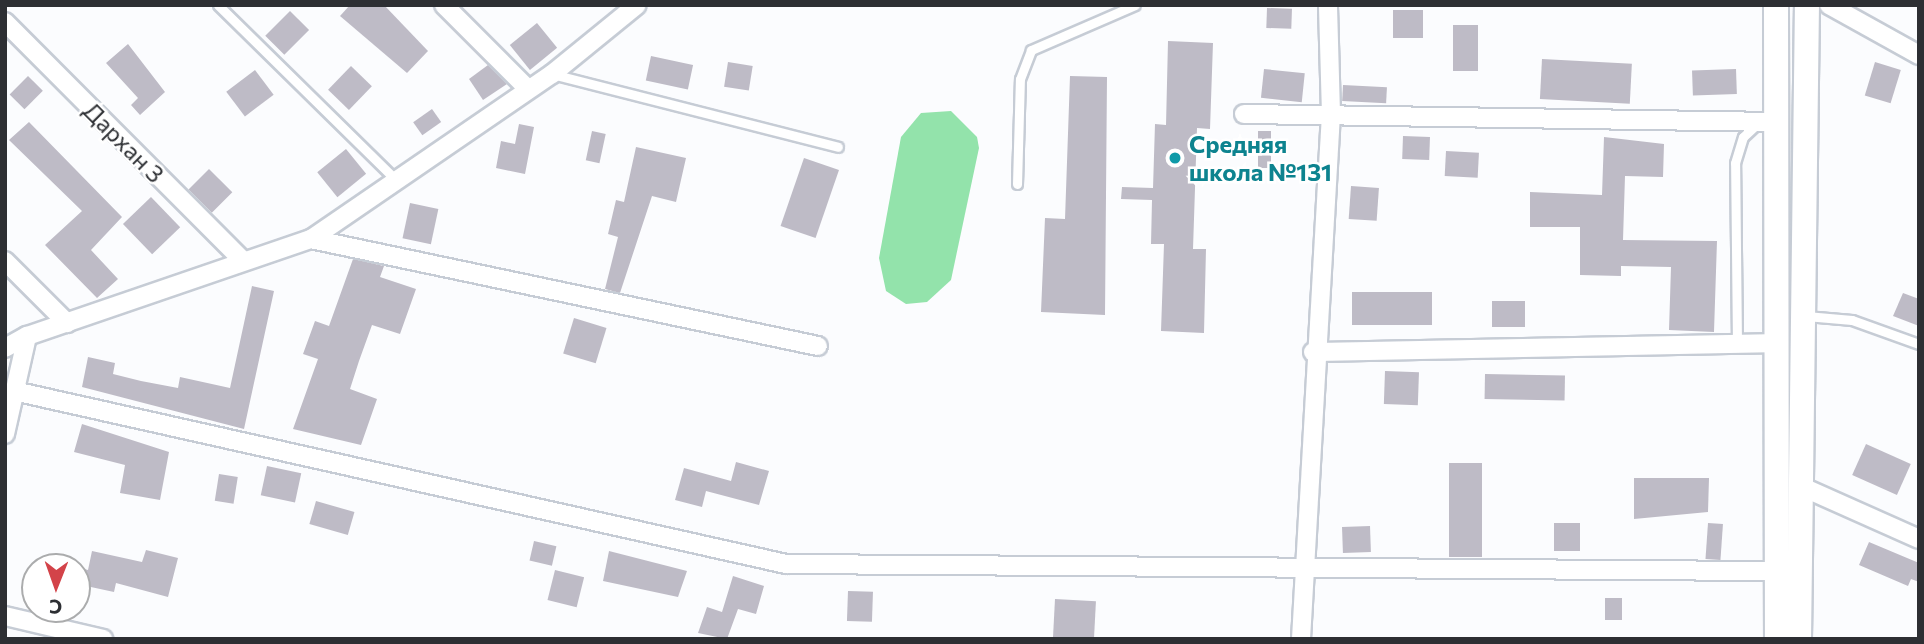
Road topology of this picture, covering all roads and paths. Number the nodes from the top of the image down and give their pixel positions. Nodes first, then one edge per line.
1 (218, 5) edge
2 (444, 5) edge
3 (636, 5) edge
4 (1135, 5) edge
5 (1328, 5) edge
6 (1776, 5) edge
7 (1807, 5) edge
8 (1829, 5) edge
9 (1848, 10) edge
10 (5, 22) edge
11 (1919, 55) edge
12 (552, 74) junction
13 (528, 89) junction
14 (1244, 114) dead end
15 (1331, 114) junction
16 (1767, 122) junction
17 (838, 147) dead end
18 (393, 177) junction
19 (1017, 184) dead end
20 (311, 239) junction
21 (5, 261) edge
22 (243, 261) junction
23 (1800, 316) junction
24 (67, 323) junction
25 (27, 337) junction
26 (1737, 344) junction
27 (1772, 344) junction
28 (1919, 344) edge
29 (818, 346) dead end
30 (5, 348) edge
31 (1313, 352) junction
32 (14, 391) junction
33 (1775, 432) junction
34 (1801, 432) junction
35 (5, 433) edge
36 (1800, 486) junction
37 (1919, 540) edge
38 (1301, 571) junction
39 (1776, 571) junction
40 (5, 616) edge
41 (103, 639) edge
42 (1301, 639) edge
43 (1777, 639) edge
44 (1799, 639) edge

1 - 18 lane
2 - 13 street
3 - 12 street
4 - 19 lane
5 - 15 street
6 - 16 main road
7 - 23 main road
8 - 9 street
9 - 11 street
10 - 22 street, Дархан 3
12 - 13 street
12 - 17 lane
13 - 18 street
14 - 15 street
15 - 16 street
15 - 31 street
16 - 26 lane
16 - 27 main road
18 - 20 street
20 - 22 street
20 - 29 street
21 - 24 street
22 - 24 street
23 - 28 lane
23 - 34 main road
24 - 25 street
25 - 30 street
25 - 32 street
26 - 27 street
26 - 31 street
27 - 33 main road
31 - 38 street
32 - 35 street
32 - 38 street
33 - 34 main road
33 - 39 main road
34 - 36 main road
36 - 37 street
36 - 44 main road
38 - 39 street
38 - 42 street
39 - 43 main road
40 - 41 street

